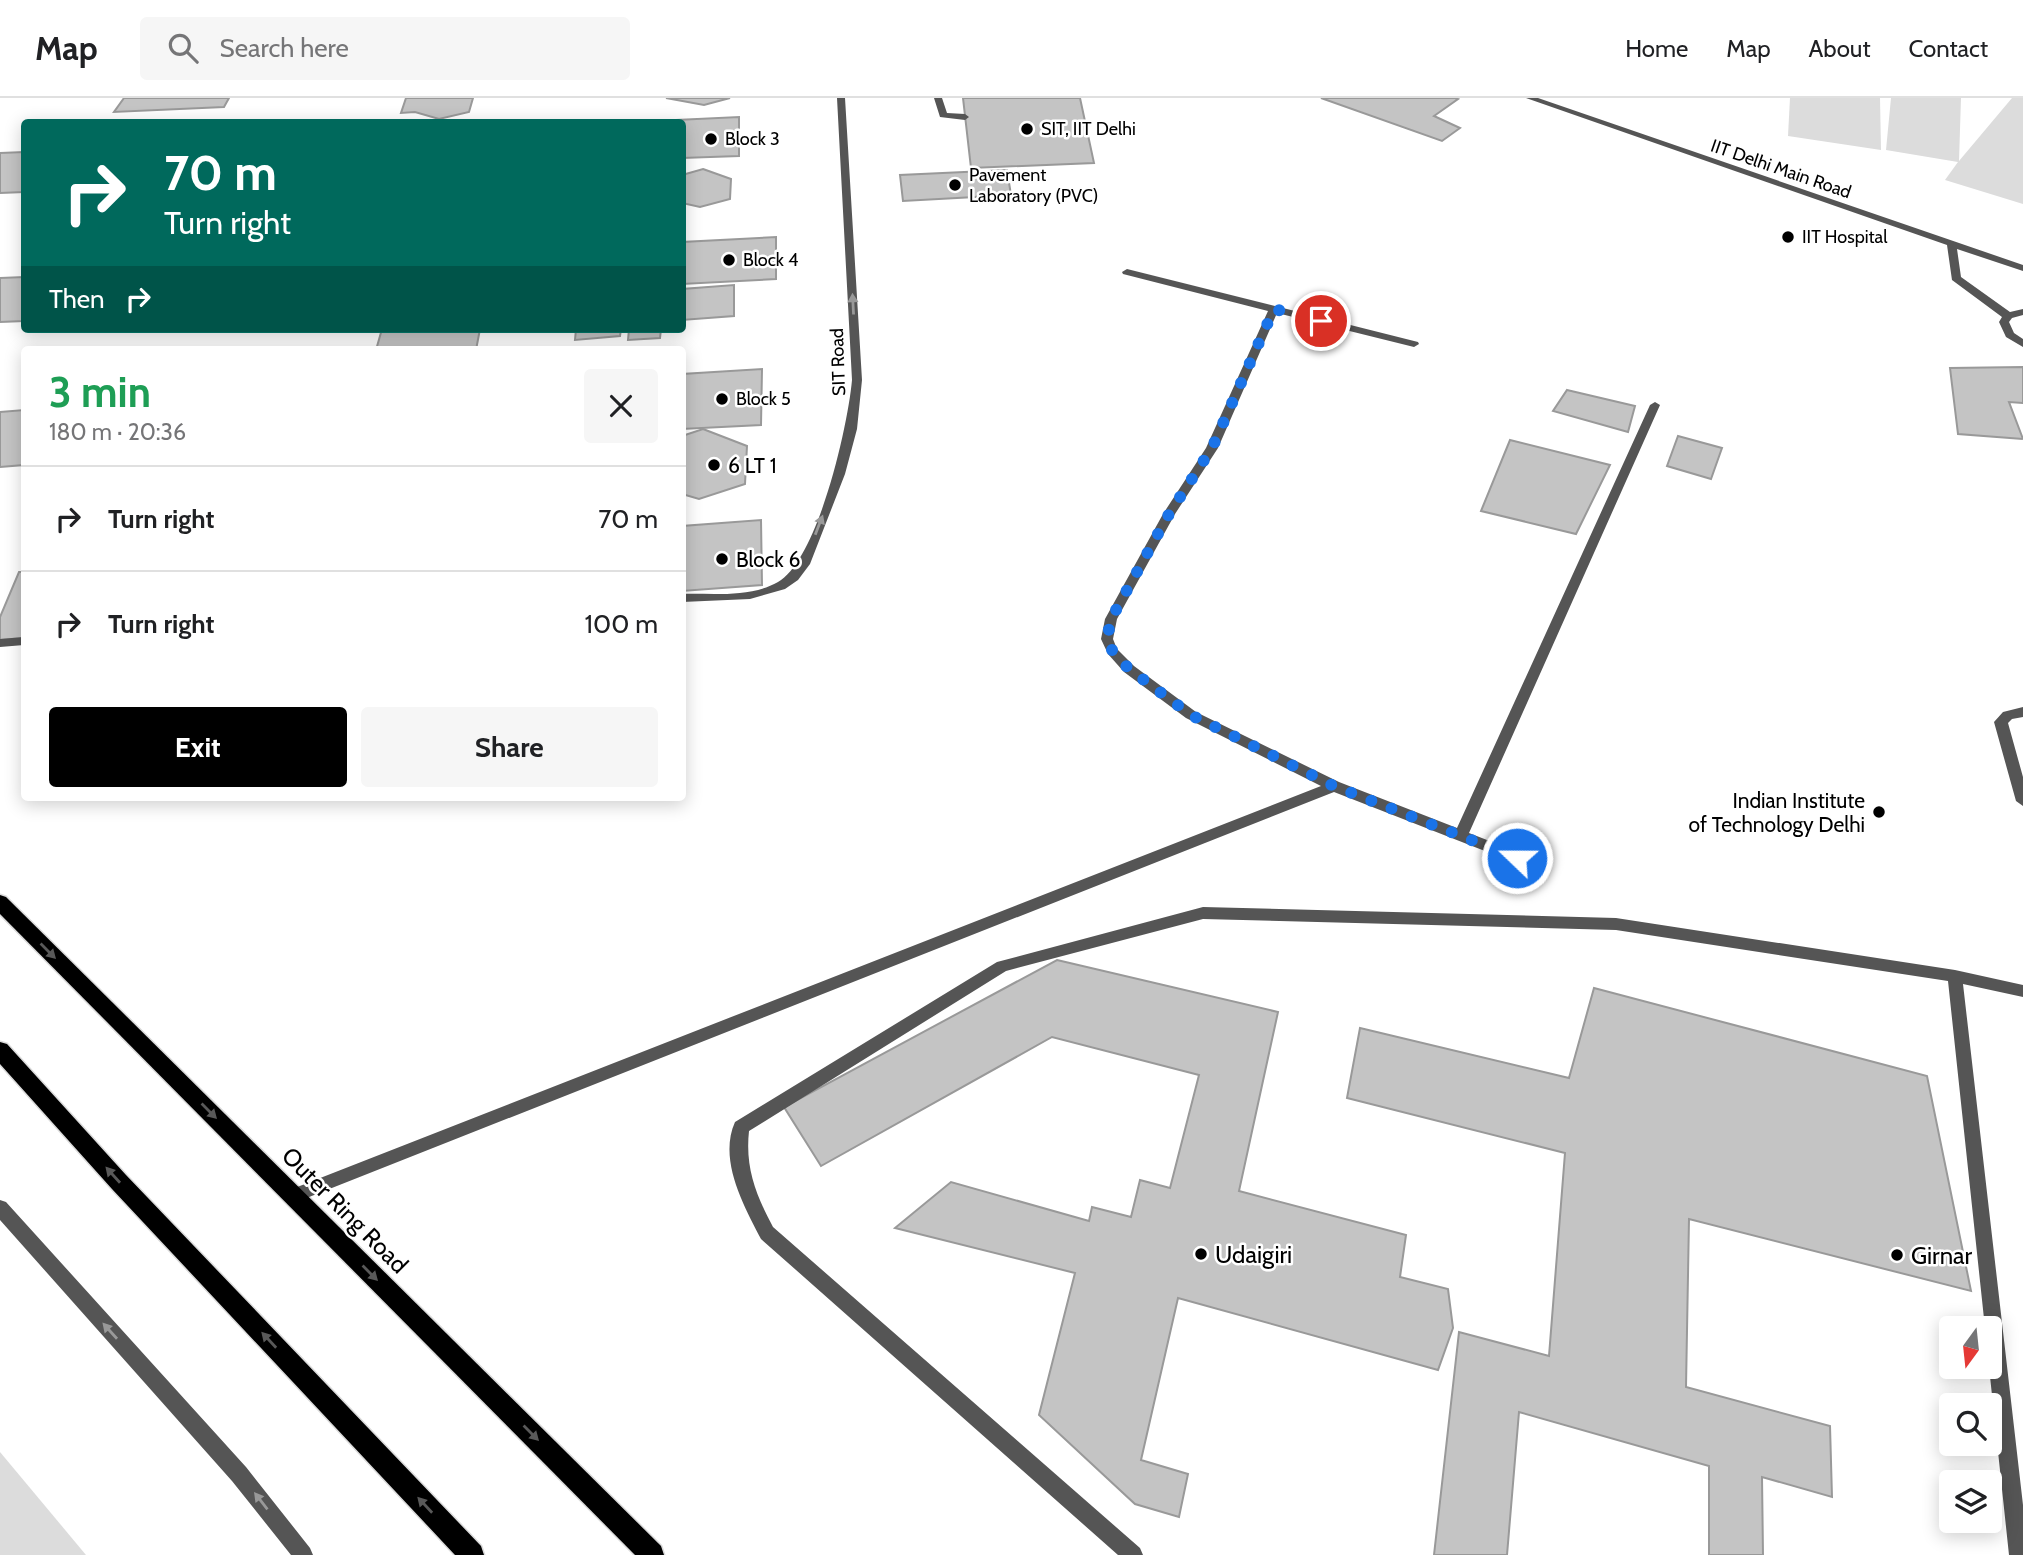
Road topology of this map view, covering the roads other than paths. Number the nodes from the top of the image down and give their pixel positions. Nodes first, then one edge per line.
1 (841, 98) edge
2 (938, 98) edge
3 (1530, 98) edge
4 (965, 117) dead end
5 (1952, 245) junction
6 (2023, 268) edge
7 (1127, 272) dead end
8 (1274, 309) junction
9 (2023, 312) edge
10 (2008, 316) junction
11 (1414, 344) dead end
12 (2023, 344) edge
13 (1655, 405) dead end
14 (686, 598) edge
15 (21, 641) edge
16 (0, 643) edge
17 (2023, 712) edge
18 (1334, 786) junction
19 (2023, 801) edge
20 (1461, 835) junction
21 (1517, 858) dead end
22 (0, 902) edge
23 (1955, 976) junction
24 (2023, 991) edge
25 (0, 1050) edge
26 (293, 1196) junction
27 (0, 1208) edge
28 (303, 1555) edge
29 (472, 1555) edge
30 (652, 1555) edge
31 (1133, 1555) edge
32 (2019, 1555) edge

14 -> 1 street, SIT Road
2 - 4 street
3 - 5 street, IIT Delhi Main Road
5 - 6 street, IIT Delhi Main Road
5 - 10 street
7 - 8 street
8 - 11 street
8 - 18 street
9 - 10 street
10 - 12 street
13 - 20 street
15 - 16 street
17 - 19 street
18 - 20 street
18 - 26 street
20 - 21 street
22 -> 26 main road, Outer Ring Road
23 - 24 street
23 - 31 street
23 - 32 street
29 -> 25 main road
26 -> 30 main road, Outer Ring Road
28 -> 27 street

